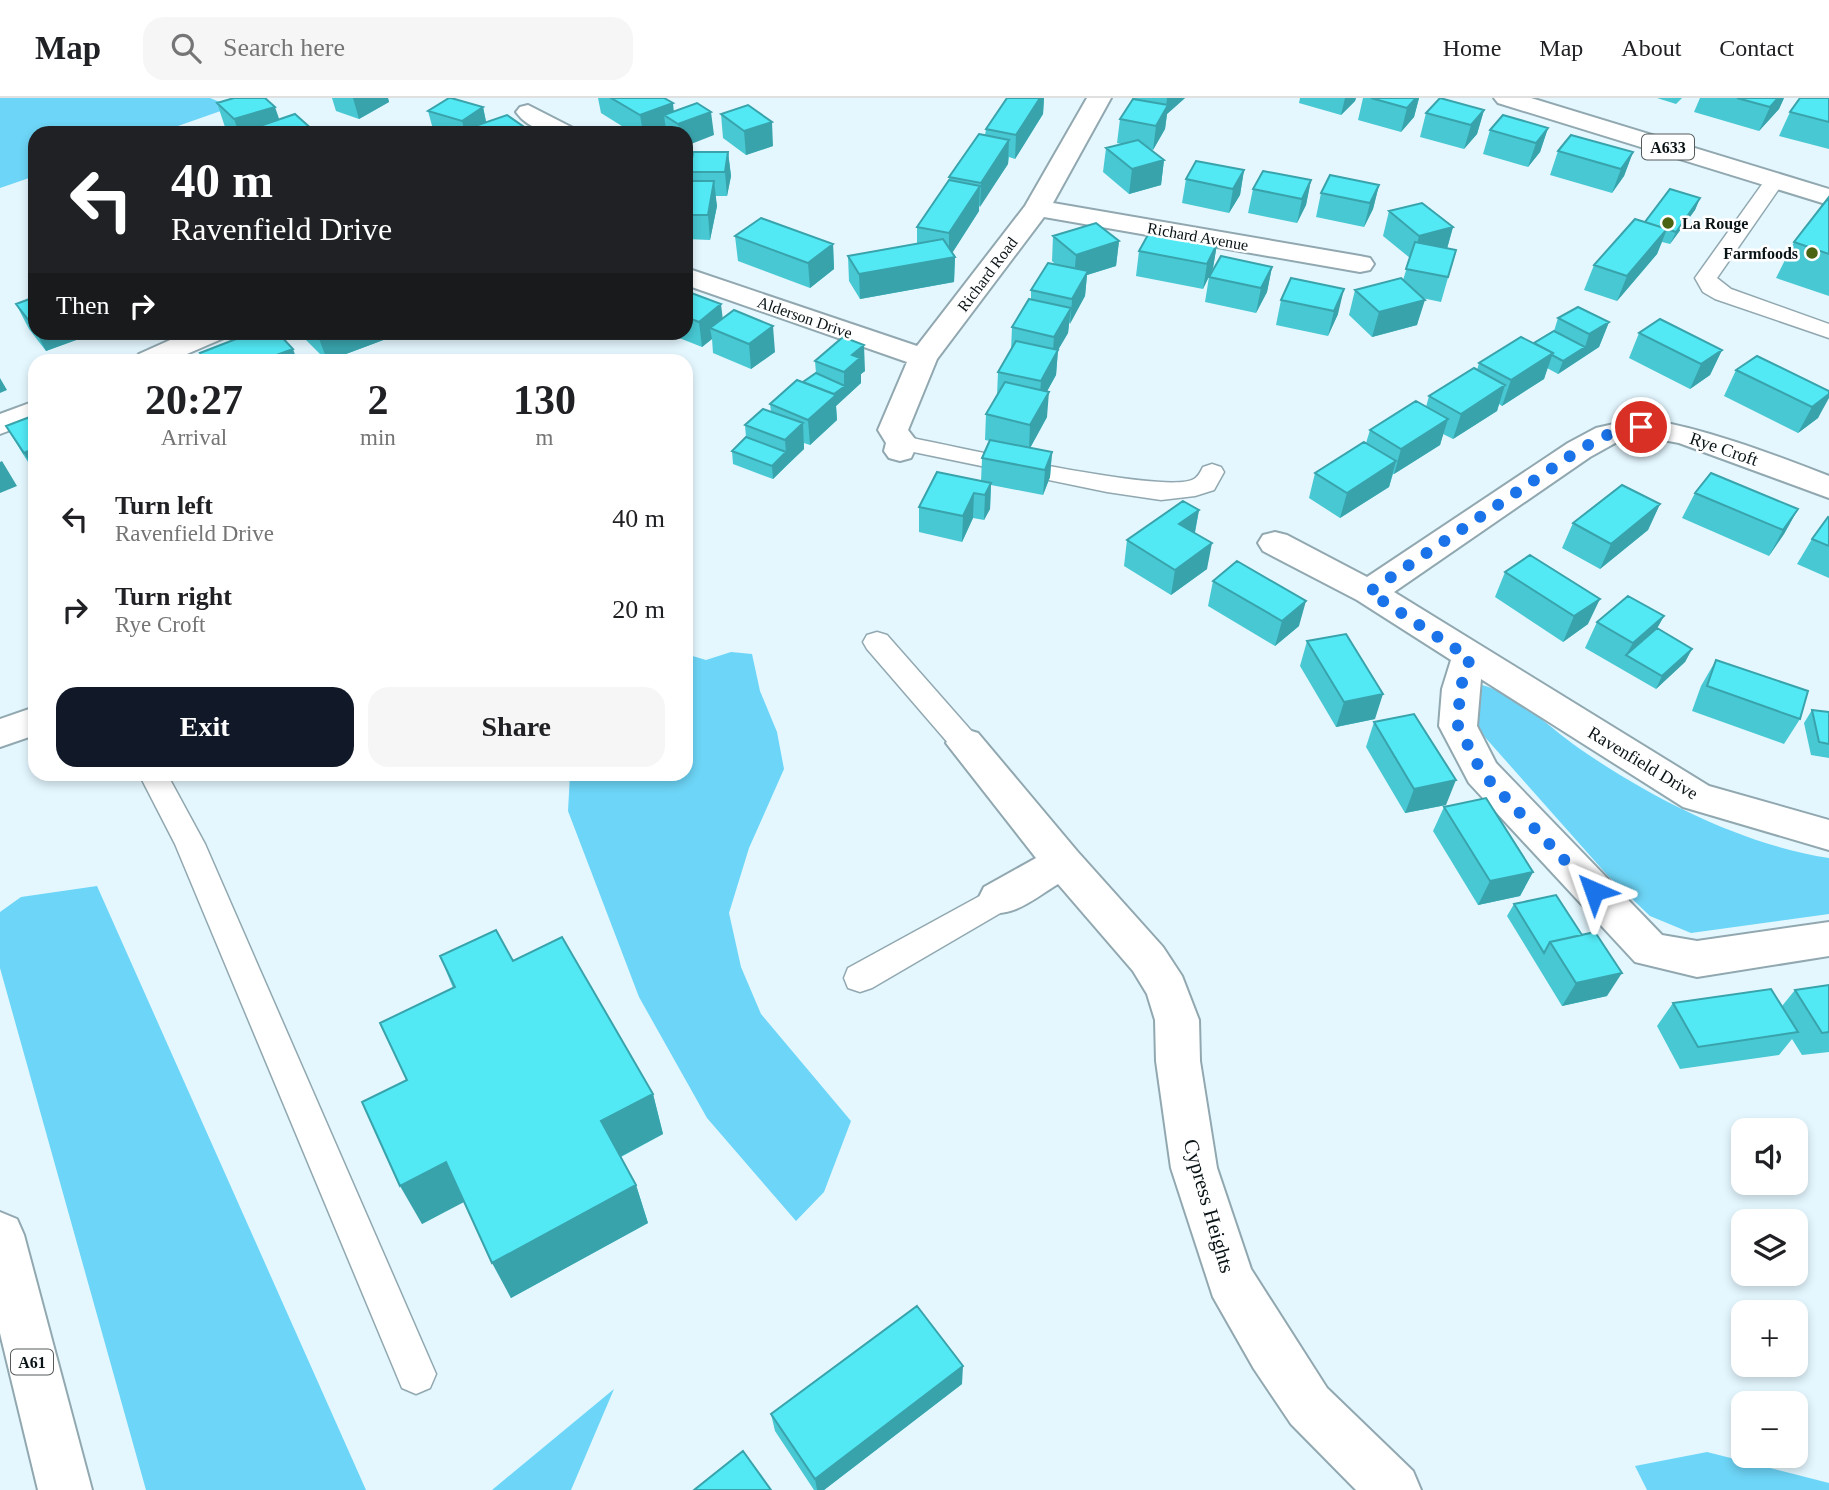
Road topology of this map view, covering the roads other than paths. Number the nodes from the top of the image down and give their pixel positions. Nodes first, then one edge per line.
1 (1099, 98) edge
2 (1506, 98) edge
3 (528, 113) dead end
4 (551, 126) edge
5 (1775, 180) junction
6 (1829, 197) edge
7 (1037, 208) junction
8 (1360, 264) dead end
9 (693, 278) edge
10 (1829, 331) edge
11 (195, 340) edge
12 (163, 354) edge
13 (923, 358) junction
14 (28, 413) edge
15 (0, 425) edge
16 (901, 447) joint
17 (1212, 472) dead end
18 (1829, 488) edge
19 (1275, 544) dead end
20 (1369, 592) junction
21 (877, 642) dead end
22 (1470, 658) junction
23 (28, 723) edge
24 (0, 733) edge
25 (965, 743) joint
26 (157, 781) edge
27 (1829, 835) edge
28 (1063, 862) junction
29 (998, 899) joint
30 (1829, 939) edge
31 (860, 978) dead end
32 (1, 1241) edge
33 (416, 1374) dead end
34 (65, 1490) edge
35 (1394, 1490) edge

1 - 7 street, Richard Road
2 - 5 street, A633
3 - 4 street
5 - 6 street, A633
5 - 10 lane
7 - 8 street, Richard Avenue
7 - 13 street, Richard Road
9 - 13 street, Alderson Drive
11 - 12 street
13 - 16 street, Richard Road
14 - 15 street
16 - 17 lane
18 - 20 street, Rye Croft
19 - 20 street, Ravenfield Drive
20 - 22 street, Ravenfield Drive
21 - 25 lane
22 - 27 street, Ravenfield Drive
22 - 30 street
23 - 24 street
25 - 28 street, Cypress Heights
26 - 33 lane
28 - 29 street
28 - 35 street, Cypress Heights
29 - 31 lane
32 - 34 street, A61

